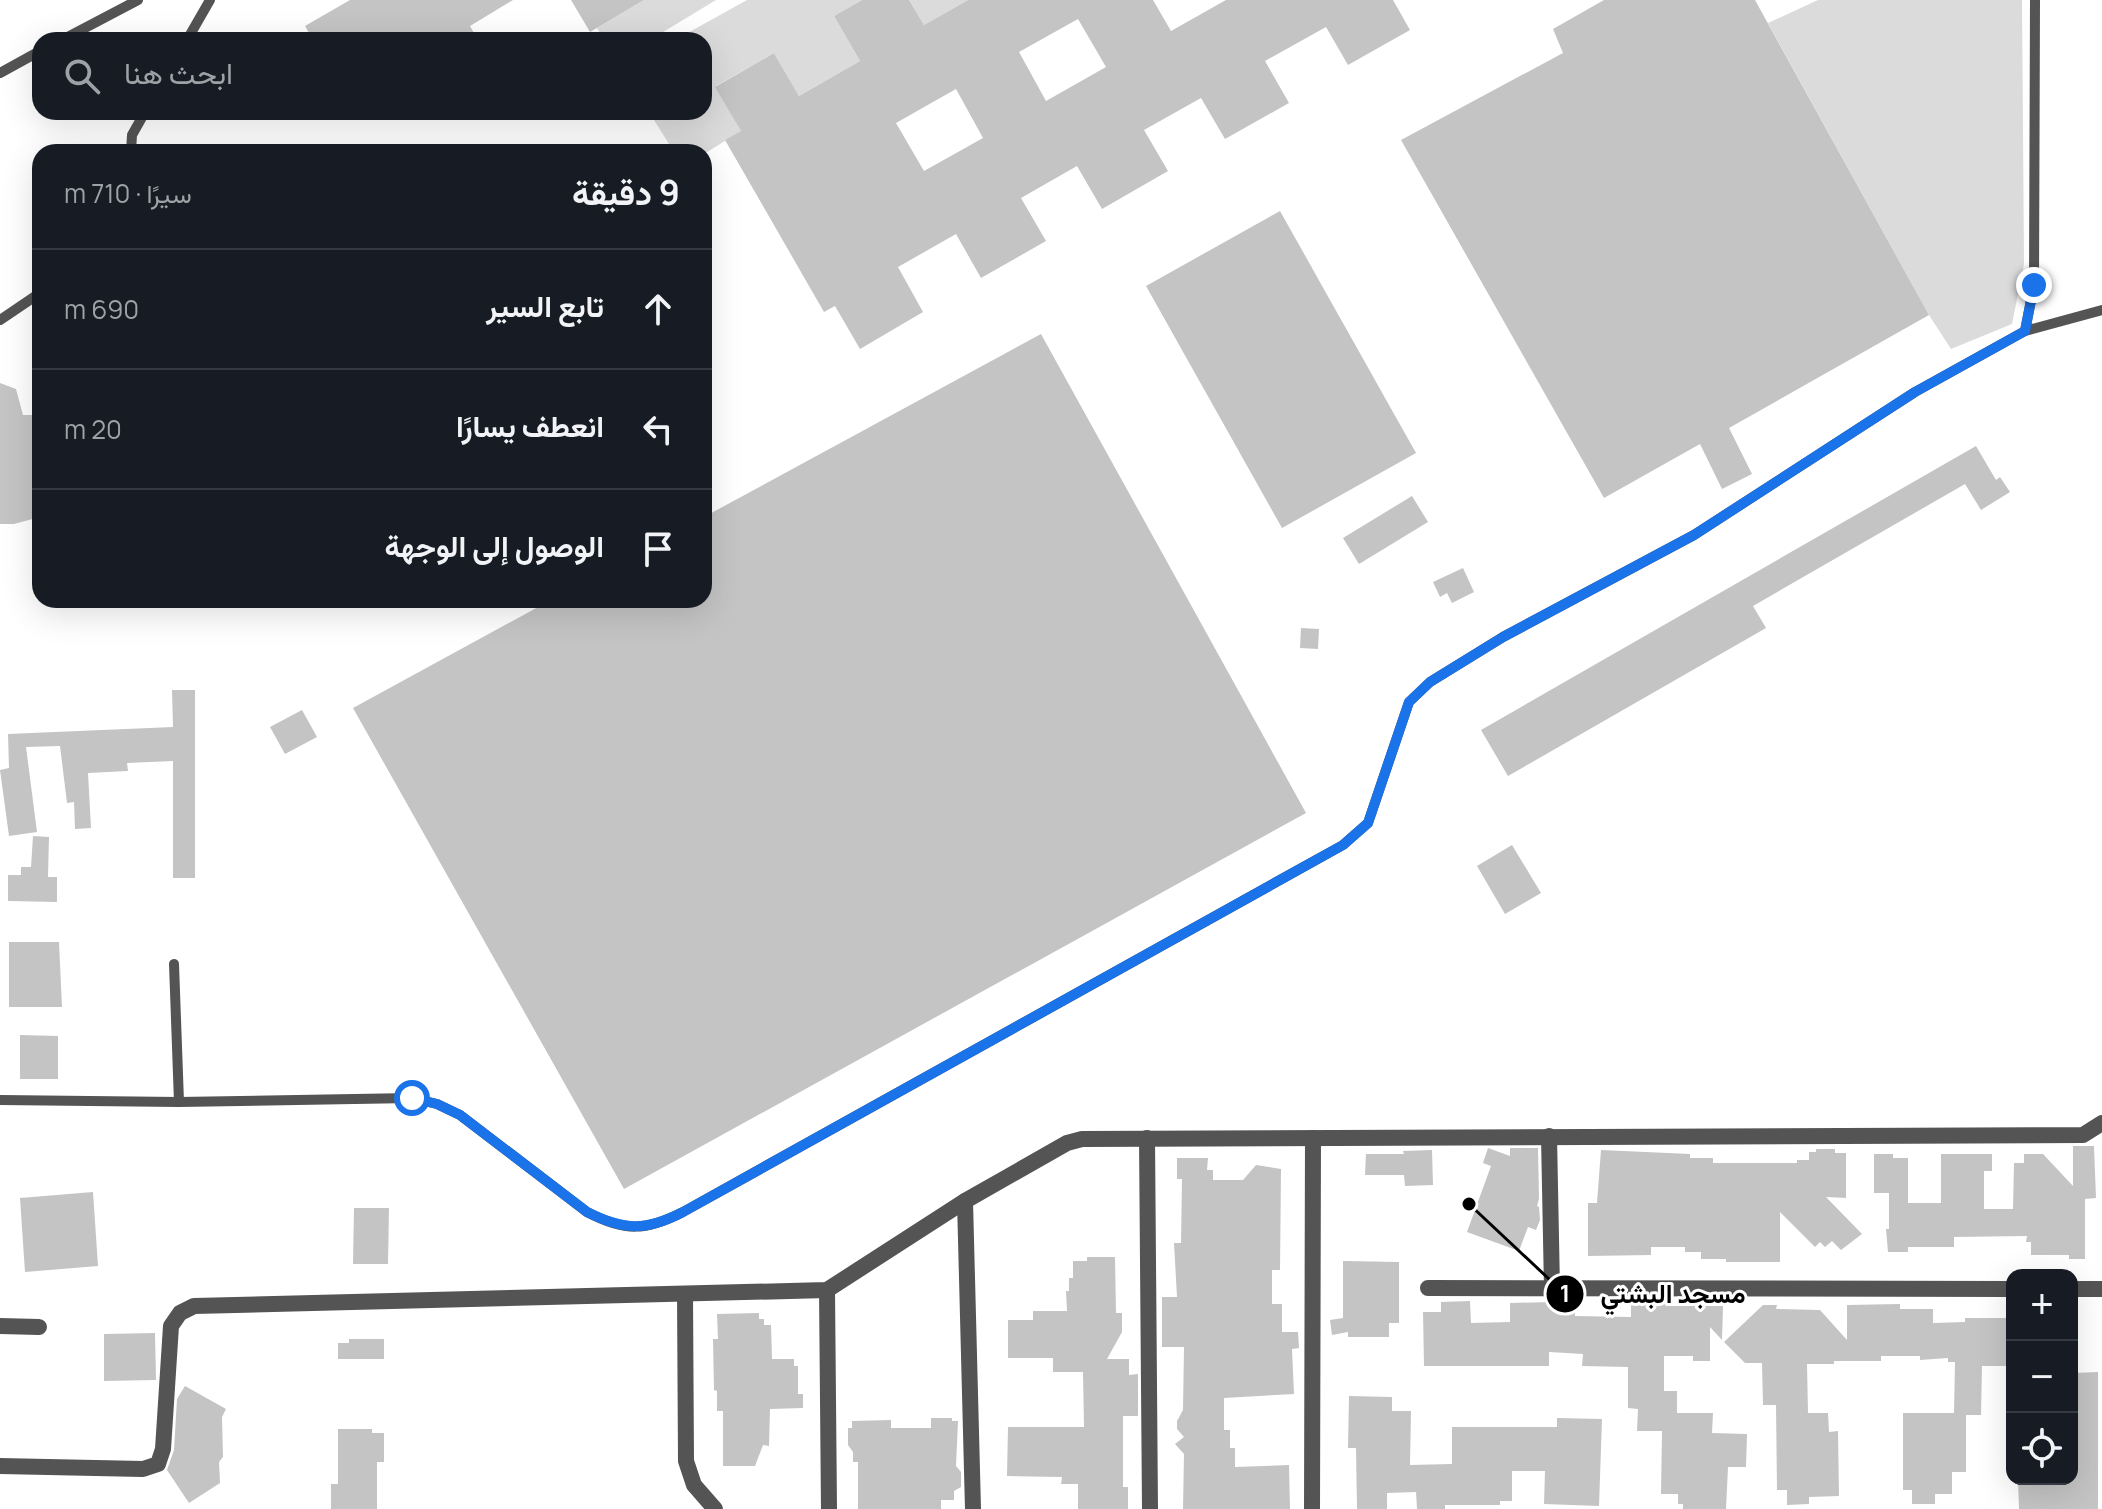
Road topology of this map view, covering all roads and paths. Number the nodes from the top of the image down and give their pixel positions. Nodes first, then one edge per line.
1 (138, 0) edge
2 (210, 0) edge
3 (2035, 0) edge
4 (77, 32) edge
5 (192, 32) edge
6 (32, 55) edge
7 (0, 73) edge
8 (140, 120) edge
9 (131, 144) edge
10 (32, 298) edge
11 (2102, 310) edge
12 (0, 320) edge
13 (2025, 331) junction
14 (174, 964) dead end
15 (0, 1100) edge
16 (179, 1102) junction
17 (2102, 1123) edge
18 (1549, 1136) junction
19 (1147, 1138) junction
20 (1313, 1138) junction
21 (965, 1201) junction
22 (1428, 1288) dead end
23 (1552, 1289) junction
24 (2006, 1289) edge
25 (2078, 1289) edge
26 (2102, 1289) edge
27 (827, 1290) junction
28 (685, 1295) junction
29 (0, 1326) edge
30 (39, 1327) dead end
31 (0, 1466) edge
32 (715, 1509) edge
33 (829, 1509) edge
34 (973, 1509) edge
35 (1150, 1509) edge
36 (1312, 1509) edge

1 - 4 lane
2 - 5 lane
3 - 13 lane
6 - 7 lane
8 - 9 lane
10 - 12 lane
11 - 13 lane
13 - 16 lane
14 - 16 lane
15 - 16 lane
17 - 18 street
18 - 20 street
18 - 23 street
19 - 20 street
19 - 21 street
19 - 35 street
20 - 36 street
21 - 27 street
21 - 34 street
22 - 23 street
23 - 24 street
25 - 26 street
27 - 28 street
27 - 33 street
28 - 31 street
28 - 32 street
29 - 30 street

